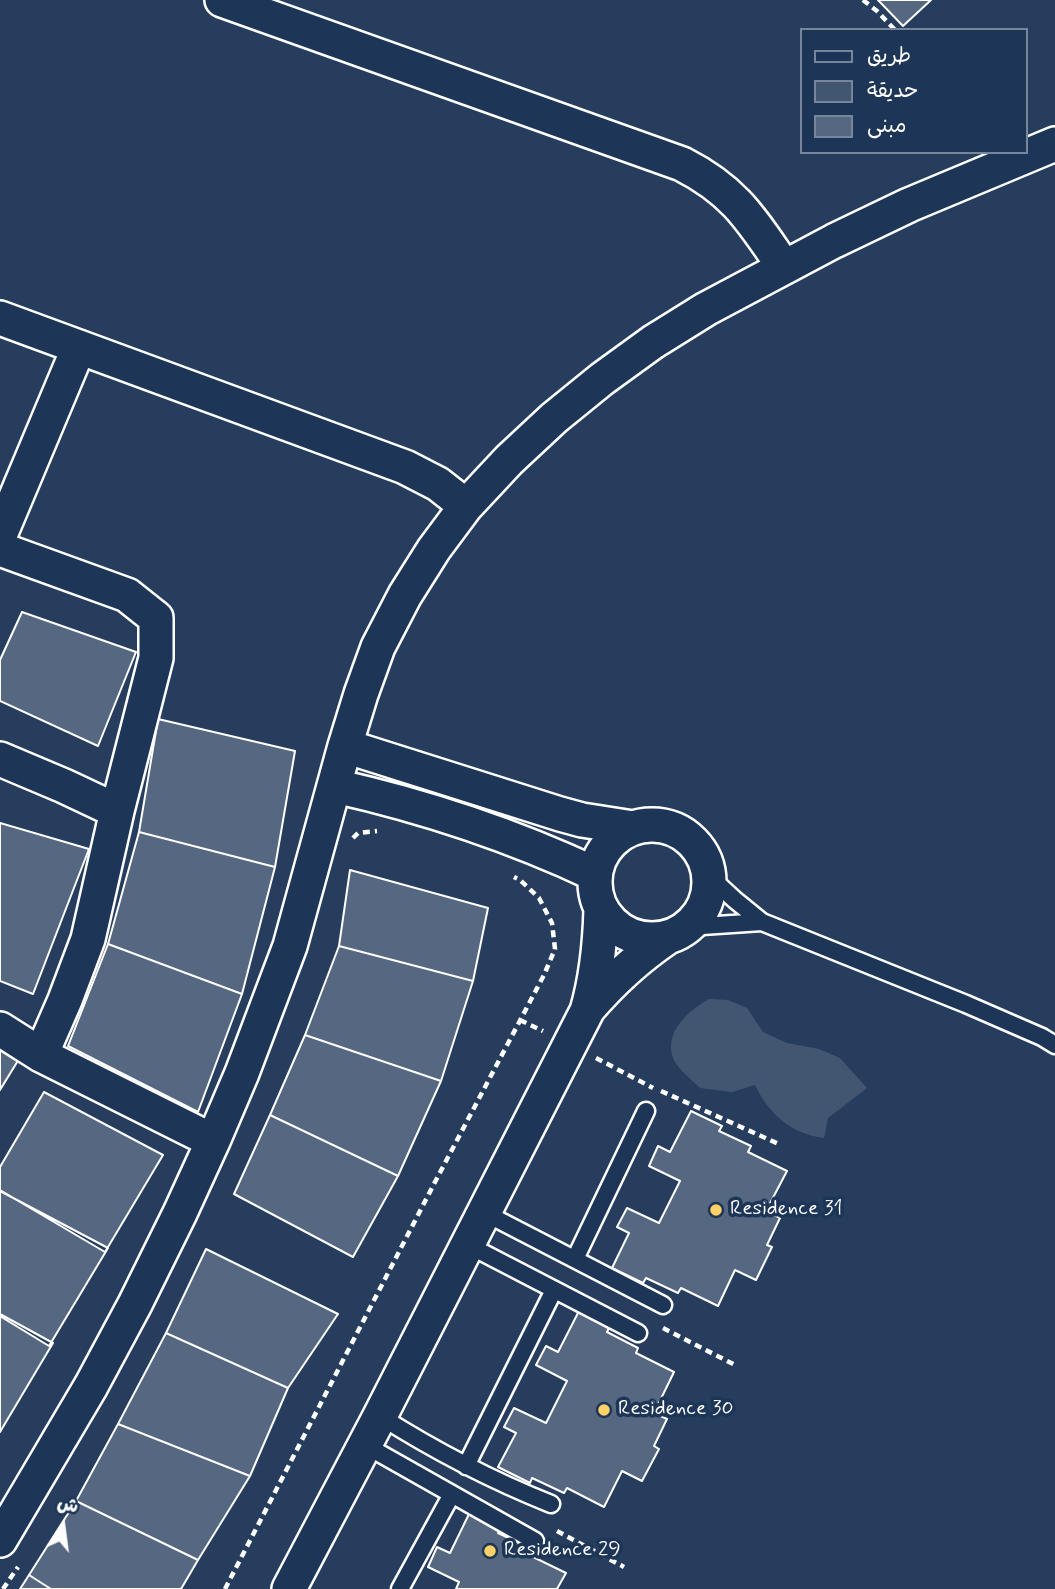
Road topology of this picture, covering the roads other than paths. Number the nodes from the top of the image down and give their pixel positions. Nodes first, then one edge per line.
1 (222, 0) edge
2 (1055, 144) edge
3 (784, 267) junction
4 (0, 318) edge
5 (79, 347) junction
6 (466, 506) junction
7 (0, 535) edge
8 (0, 549) edge
9 (345, 746) junction
10 (0, 759) edge
11 (461, 781) junction
12 (335, 786) junction
13 (117, 811) junction
14 (449, 817) junction
15 (633, 828) junction
16 (595, 874) junction
17 (710, 877) junction
18 (601, 909) junction
19 (762, 922) junction
20 (677, 932) junction
21 (587, 1011) junction
22 (0, 1029) edge
23 (1055, 1045) edge
24 (41, 1055) junction
25 (646, 1111) dead end
26 (212, 1141) junction
27 (485, 1213) junction
28 (468, 1245) junction
29 (575, 1259) junction
30 (554, 1290) junction
31 (663, 1305) dead end
32 (638, 1332) dead end
33 (380, 1416) junction
34 (365, 1445) junction
35 (466, 1466) junction
36 (452, 1494) junction
37 (551, 1504) dead end
38 (2, 1531) edge
39 (535, 1541) dead end
40 (289, 1589) edge
41 (400, 1589) edge

1 - 3 street
2 - 3 street
3 - 6 street
4 - 5 street
5 - 6 street
5 - 7 street
6 - 9 street
8 - 13 street
9 - 11 street
9 - 12 street
10 - 13 street
11 - 14 street
11 - 15 street
12 - 14 street
12 - 26 street
13 - 24 street
14 - 16 street
15 - 16 street
15 - 17 street
16 - 18 street
17 - 19 lane
17 - 20 street
18 - 20 street
18 - 21 street
19 - 20 lane
19 - 23 lane
20 - 21 street
21 - 27 street
22 - 24 street
24 - 26 street
25 - 29 lane
26 - 38 street
27 - 28 street
27 - 29 lane
28 - 30 lane
28 - 33 street
29 - 31 lane
30 - 32 lane
30 - 35 lane
33 - 34 street
33 - 35 lane
34 - 36 lane
34 - 40 street
35 - 37 lane
36 - 39 lane
36 - 41 lane

